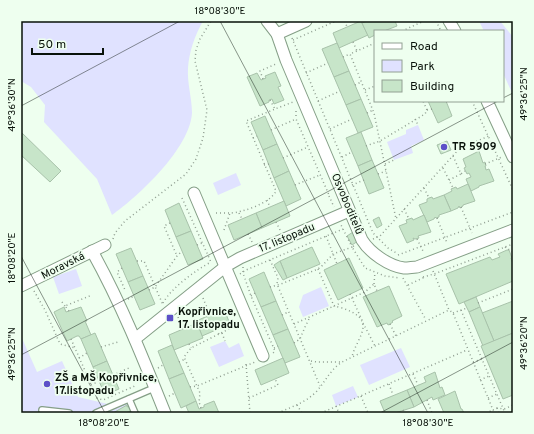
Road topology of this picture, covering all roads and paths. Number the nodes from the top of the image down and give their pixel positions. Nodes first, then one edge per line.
1 (211, 21) edge
2 (267, 21) edge
3 (306, 21) edge
4 (336, 21) edge
5 (345, 21) edge
6 (424, 21) edge
7 (436, 21) edge
8 (449, 21) edge
9 (347, 27) dead end
10 (404, 30) edge
11 (440, 30) edge
12 (454, 30) edge
13 (277, 34) junction
14 (291, 34) dead end
15 (293, 40) junction
16 (353, 42) dead end
17 (374, 43) edge
18 (357, 50) junction
19 (350, 54) junction
20 (343, 57) dead end
21 (280, 62) dead end
22 (328, 63) dead end
23 (306, 73) junction
24 (263, 79) dead end
25 (361, 82) junction
26 (355, 85) dead end
27 (374, 86) edge
28 (365, 90) junction
29 (340, 91) dead end
30 (270, 100) dead end
31 (318, 101) junction
32 (295, 102) dead end
33 (423, 102) edge
34 (472, 102) edge
35 (487, 102) edge
36 (275, 109) junction
37 (432, 109) dead end
38 (373, 110) junction
39 (427, 110) junction
40 (367, 113) dead end
41 (352, 119) dead end
42 (415, 119) junction
43 (418, 125) dead end
44 (330, 128) junction
45 (271, 130) dead end
46 (257, 136) dead end
47 (489, 136) junction
48 (253, 138) junction
49 (380, 141) junction
50 (366, 146) dead end
51 (308, 147) junction
52 (352, 152) dead end
53 (342, 156) junction
54 (453, 156) junction
55 (513, 157) edge
56 (283, 158) dead end
57 (499, 158) junction
58 (394, 160) dead end
59 (268, 164) dead end
60 (385, 164) junction
61 (486, 164) dead end
62 (264, 165) junction
63 (443, 168) junction
64 (386, 171) junction
65 (466, 171) dead end
66 (378, 174) dead end
67 (461, 174) junction
68 (320, 175) junction
69 (364, 180) dead end
70 (449, 180) junction
71 (353, 184) junction
72 (295, 185) dead end
73 (349, 186) dead end
74 (424, 188) junction
75 (453, 188) dead end
76 (280, 190) dead end
77 (513, 190) edge
78 (276, 192) junction
79 (194, 193) dead end
80 (333, 193) dead end
81 (329, 195) junction
82 (182, 198) dead end
83 (429, 198) dead end
84 (268, 200) junction
85 (270, 207) dead end
86 (461, 207) dead end
87 (334, 209) dead end
88 (404, 209) junction
89 (349, 211) junction
90 (513, 212) edge
91 (216, 213) dead end
92 (230, 213) junction
93 (239, 213) junction
94 (189, 216) junction
95 (185, 217) dead end
96 (437, 218) dead end
97 (242, 219) dead end
98 (396, 219) junction
99 (409, 219) dead end
100 (340, 221) dead end
101 (276, 222) dead end
102 (170, 223) dead end
103 (470, 228) junction
104 (343, 229) junction
105 (224, 230) dead end
106 (513, 230) edge
107 (472, 233) dead end
108 (248, 234) dead end
109 (282, 234) dead end
110 (325, 236) junction
111 (376, 237) junction
112 (445, 237) junction
113 (417, 239) dead end
114 (363, 242) junction
115 (202, 243) junction
116 (447, 243) dead end
117 (513, 244) edge
118 (105, 245) joint
119 (197, 245) dead end
120 (254, 246) dead end
121 (421, 246) junction
122 (352, 247) junction
123 (505, 247) junction
124 (92, 251) junction
125 (182, 251) dead end
126 (513, 252) edge
127 (333, 254) junction
128 (424, 254) dead end
129 (398, 255) dead end
130 (177, 256) junction
131 (270, 260) junction
132 (137, 261) dead end
133 (337, 264) dead end
134 (226, 266) junction
135 (122, 268) dead end
136 (318, 269) junction
137 (375, 272) junction
138 (436, 278) dead end
139 (277, 284) junction
140 (374, 284) junction
141 (25, 285) edge
142 (408, 285) junction
143 (155, 287) junction
144 (270, 287) dead end
145 (513, 289) edge
146 (149, 290) dead end
147 (377, 291) dead end
148 (126, 292) dead end
149 (255, 293) dead end
150 (350, 294) dead end
151 (92, 295) dead end
152 (134, 296) dead end
153 (251, 296) junction
154 (202, 297) dead end
155 (351, 298) junction
156 (128, 299) dead end
157 (62, 302) dead end
158 (478, 303) dead end
159 (65, 306) junction
160 (334, 306) junction
161 (158, 308) dead end
162 (166, 308) junction
163 (467, 308) dead end
164 (449, 310) junction
165 (461, 310) junction
166 (69, 312) dead end
167 (288, 312) junction
168 (453, 313) junction
169 (210, 315) dead end
170 (282, 315) dead end
171 (311, 316) junction
172 (248, 320) junction
173 (426, 320) junction
174 (267, 321) dead end
175 (363, 321) junction
176 (263, 323) junction
177 (294, 324) junction
178 (390, 324) dead end
179 (183, 329) dead end
180 (216, 330) dead end
181 (222, 332) junction
182 (219, 334) junction
183 (396, 336) junction
184 (135, 339) junction
185 (300, 339) junction
186 (71, 340) dead end
187 (225, 341) dead end
188 (118, 342) dead end
189 (294, 343) dead end
190 (189, 344) dead end
191 (278, 346) dead end
192 (375, 346) junction
193 (101, 347) dead end
194 (75, 348) junction
195 (191, 348) junction
196 (468, 350) junction
197 (87, 353) dead end
198 (263, 356) dead end
199 (79, 358) junction
200 (352, 358) junction
201 (185, 359) junction
202 (482, 359) junction
203 (310, 360) junction
204 (179, 362) dead end
205 (342, 362) junction
206 (473, 362) junction
207 (164, 366) dead end
208 (130, 368) dead end
209 (154, 369) dead end
210 (413, 374) junction
211 (113, 375) dead end
212 (489, 376) junction
213 (275, 379) dead end
214 (480, 380) junction
215 (99, 381) dead end
216 (389, 384) junction
217 (91, 385) junction
218 (137, 385) dead end
219 (418, 385) dead end
220 (197, 386) junction
221 (320, 386) junction
222 (190, 387) dead end
223 (154, 388) junction
224 (175, 393) dead end
225 (497, 394) junction
226 (393, 395) dead end
227 (361, 396) junction
228 (166, 397) dead end
229 (249, 398) junction
230 (488, 398) junction
231 (129, 399) junction
232 (427, 400) dead end
233 (297, 405) junction
234 (513, 405) edge
235 (336, 406) junction
236 (201, 408) dead end
237 (497, 408) junction
238 (504, 409) junction
239 (42, 410) dead end
240 (403, 410) dead end
241 (493, 410) junction
242 (69, 413) edge
243 (96, 413) edge
244 (135, 413) edge
245 (165, 413) edge
246 (250, 413) edge
247 (278, 413) edge
248 (302, 413) edge
249 (321, 413) edge
250 (339, 413) edge
251 (368, 413) edge
252 (405, 413) edge
253 (432, 413) edge
254 (486, 413) edge
255 (499, 413) edge
256 (505, 413) edge

1 - 118 path
2 - 13 street, Osvoboditelů
3 - 13 street
4 - 15 path
5 - 9 path
6 - 10 path
7 - 11 path
8 - 12 street
13 - 89 street, Osvoboditelů
14 - 15 path
15 - 23 path
16 - 18 path
17 - 18 path
18 - 19 path
19 - 20 path
19 - 25 path
21 - 24 path
22 - 23 path
23 - 31 path
25 - 26 path
25 - 28 path
27 - 28 path
28 - 38 path
29 - 31 path
30 - 36 path
31 - 44 path
32 - 36 path
33 - 39 path
34 - 47 path
35 - 55 street
36 - 48 path
37 - 39 path
38 - 40 path
38 - 49 path
39 - 42 path
41 - 44 path
42 - 43 path
42 - 49 path
44 - 53 path
45 - 51 path
46 - 48 path
47 - 54 path
47 - 57 path
48 - 62 path
49 - 50 path
49 - 60 path
51 - 56 path
51 - 68 path
52 - 53 path
53 - 71 path
54 - 63 path
54 - 67 path
57 - 61 path
57 - 77 path
58 - 60 path
59 - 62 path
60 - 64 path
62 - 78 path
63 - 70 path
63 - 74 path
64 - 66 path
64 - 98 path
65 - 67 path
67 - 70 path
68 - 72 path
68 - 81 path
69 - 71 path
70 - 75 path
71 - 73 path
71 - 111 path
74 - 83 path
74 - 88 path
76 - 78 path
78 - 84 path
79 - 134 street
80 - 81 path
81 - 87 path
82 - 94 path
84 - 85 path
84 - 93 path
86 - 103 path
88 - 98 path
88 - 99 path
89 - 114 street, Osvoboditelů
89 - 134 street, 17. listopadu
90 - 103 path
91 - 92 path
92 - 93 path
92 - 105 path
93 - 97 path
94 - 95 path
94 - 115 path
96 - 112 path
98 - 111 path
100 - 104 path
101 - 109 path
102 - 130 path
103 - 107 path
103 - 112 path
104 - 110 path
104 - 122 path
106 - 114 street, Osvoboditelů
108 - 120 path
110 - 127 path
110 - 131 path
111 - 129 path
112 - 116 path
112 - 121 path
113 - 121 path
114 - 122 path
115 - 119 path
115 - 162 path
117 - 123 path
118 - 124 street, Moravská
121 - 128 path
122 - 127 path
122 - 137 path
123 - 126 path
123 - 142 path
124 - 141 street, Moravská
124 - 184 street
125 - 130 path
127 - 133 path
127 - 136 path
130 - 143 path
131 - 139 path
131 - 153 path
132 - 143 path
134 - 162 street, 17. listopadu
134 - 172 street
135 - 148 path
136 - 139 path
136 - 160 path
137 - 140 path
137 - 142 path
138 - 164 path
139 - 144 path
139 - 167 path
140 - 147 path
140 - 155 path
141 - 194 path
142 - 173 path
143 - 146 path
143 - 162 path
145 - 158 path
149 - 153 path
150 - 155 path
151 - 159 path
152 - 156 path
153 - 176 path
154 - 169 path
155 - 160 path
155 - 175 path
157 - 159 path
159 - 166 path
160 - 171 path
160 - 175 path
161 - 162 path
162 - 179 path
162 - 184 street, 17. listopadu
163 - 165 path
164 - 168 path
164 - 173 path
165 - 168 path
165 - 202 path
167 - 170 path
167 - 177 path
168 - 196 path
171 - 177 path
171 - 185 path
172 - 181 path
172 - 198 street
173 - 183 path
174 - 176 path
175 - 192 path
175 - 200 path
176 - 191 path
177 - 185 path
178 - 183 path
180 - 182 path
181 - 182 path
181 - 187 path
182 - 195 path
183 - 192 path
184 - 223 street
185 - 189 path
185 - 203 path
186 - 194 path
188 - 193 path
190 - 195 path
192 - 200 path
194 - 199 path
195 - 201 path
196 - 206 path
196 - 210 path
197 - 199 path
199 - 217 path
200 - 205 path
201 - 204 path
201 - 220 path
202 - 206 path
202 - 212 path
203 - 205 path
203 - 221 path
205 - 221 path
206 - 214 path
207 - 209 path
208 - 211 path
210 - 216 path
210 - 219 path
212 - 214 path
212 - 225 path
213 - 229 path
214 - 230 path
215 - 217 path
216 - 226 path
216 - 227 path
217 - 218 path
220 - 222 path
220 - 229 path
220 - 236 path
221 - 233 path
223 - 231 lane
223 - 245 street
224 - 228 path
225 - 230 path
225 - 238 path
227 - 235 path
227 - 251 path
229 - 246 path
230 - 241 path
231 - 243 lane
231 - 244 lane
232 - 253 path
233 - 247 path
233 - 248 path
234 - 238 path
235 - 249 path
235 - 250 path
237 - 238 path
237 - 241 path
237 - 255 path
238 - 256 path
239 - 242 lane
240 - 252 path
241 - 254 path

